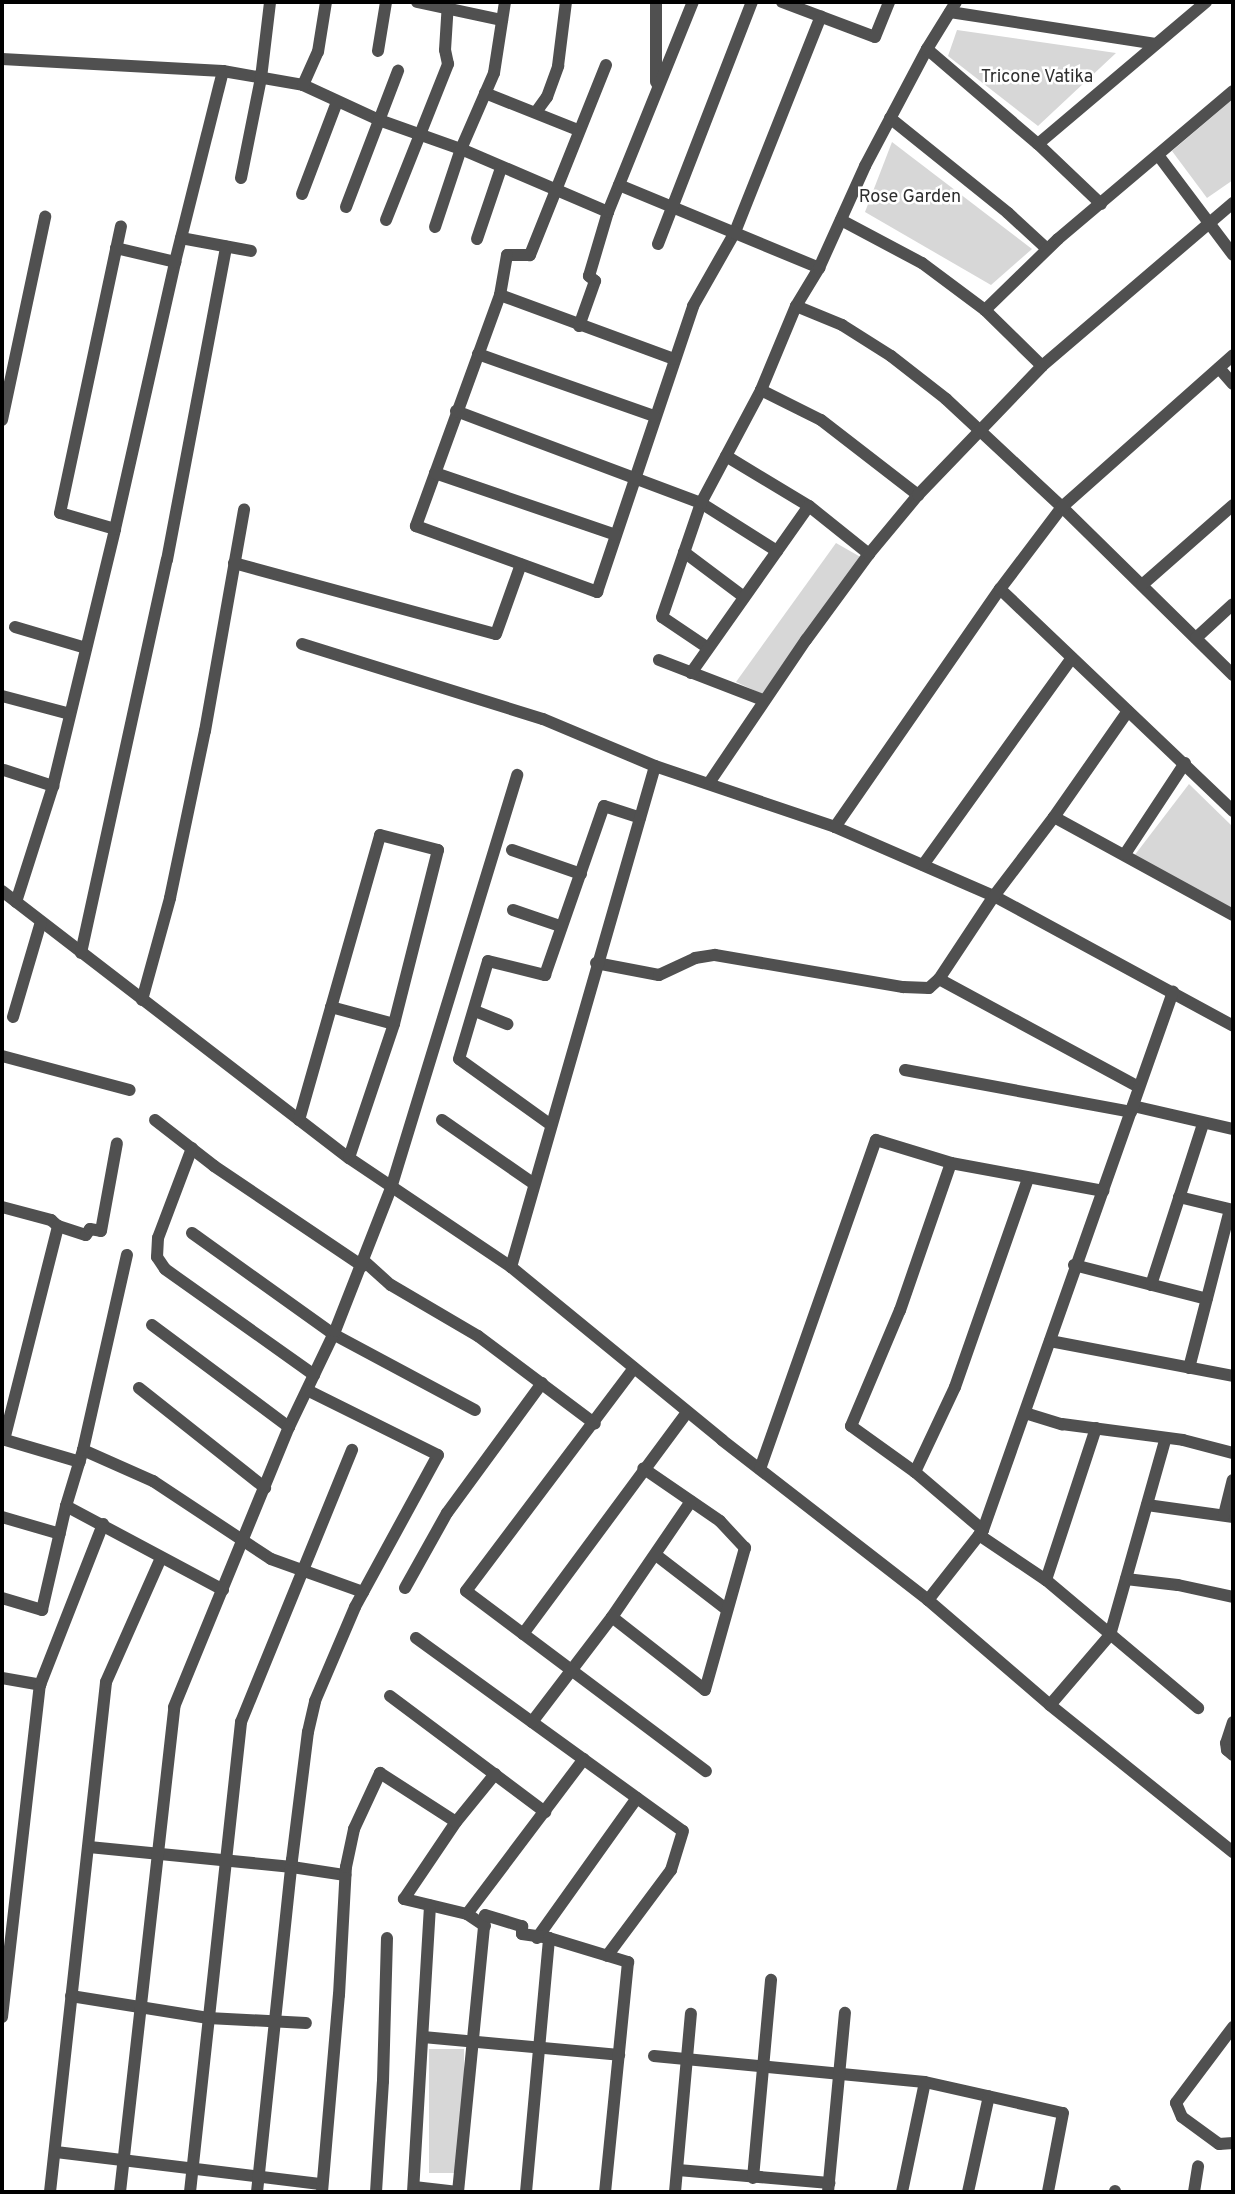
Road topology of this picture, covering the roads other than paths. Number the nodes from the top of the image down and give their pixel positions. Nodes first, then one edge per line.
1 (270, 2) edge
2 (326, 2) edge
3 (386, 2) edge
4 (417, 2) edge
5 (505, 2) edge
6 (566, 2) edge
7 (656, 2) edge
8 (692, 2) edge
9 (752, 2) edge
10 (782, 2) edge
11 (888, 2) edge
12 (1206, 2) edge
13 (448, 5) edge
14 (953, 7) edge
15 (821, 16) junction
16 (502, 20) junction
17 (1156, 44) junction
18 (927, 49) junction
19 (378, 51) dead end
20 (2, 59) edge
21 (606, 65) dead end
22 (223, 71) junction
23 (398, 71) dead end
24 (261, 78) junction
25 (303, 85) junction
26 (656, 90) junction
27 (1233, 92) edge
28 (485, 93) junction
29 (337, 102) junction
30 (536, 112) junction
31 (890, 118) junction
32 (379, 120) junction
33 (578, 130) junction
34 (421, 136) junction
35 (1038, 144) junction
36 (461, 149) junction
37 (1158, 155) junction
38 (501, 168) junction
39 (241, 178) dead end
40 (619, 185) junction
41 (555, 191) junction
42 (302, 194) dead end
43 (1233, 203) edge
44 (1101, 204) junction
45 (671, 205) junction
46 (346, 207) dead end
47 (608, 212) junction
48 (45, 217) dead end
49 (386, 220) dead end
50 (841, 220) junction
51 (1207, 223) junction
52 (121, 226) dead end
53 (435, 227) dead end
54 (735, 232) junction
55 (181, 238) junction
56 (477, 239) dead end
57 (659, 244) dead end
58 (226, 247) junction
59 (116, 248) junction
60 (1047, 249) junction
61 (251, 251) dead end
62 (1233, 256) edge
63 (175, 262) junction
64 (819, 268) junction
65 (500, 295) junction
66 (796, 306) junction
67 (985, 310) junction
68 (579, 327) junction
69 (478, 354) junction
70 (1233, 355) edge
71 (674, 359) junction
72 (1042, 366) junction
73 (1219, 368) junction
74 (1233, 384) edge
75 (761, 390) junction
76 (456, 411) junction
77 (654, 416) junction
78 (2, 419) edge
79 (979, 429) junction
80 (726, 456) junction
81 (435, 473) junction
82 (633, 480) junction
83 (918, 495) junction
84 (701, 503) junction
85 (1233, 505) edge
86 (809, 506) junction
87 (1062, 507) junction
88 (244, 509) dead end
89 (115, 529) junction
90 (616, 535) junction
91 (778, 551) junction
92 (684, 552) junction
93 (869, 554) junction
94 (234, 564) junction
95 (521, 564) junction
96 (1142, 585) junction
97 (1000, 589) junction
98 (744, 597) junction
99 (1233, 604) edge
100 (15, 628) dead end
101 (1196, 638) junction
102 (302, 644) dead end
103 (708, 648) junction
104 (86, 649) junction
105 (1072, 658) junction
106 (659, 660) dead end
107 (691, 673) junction
108 (1233, 675) edge
109 (2, 696) edge
110 (763, 700) junction
111 (1128, 711) junction
112 (70, 714) junction
113 (1185, 764) junction
114 (655, 766) junction
115 (4, 770) dead end
116 (517, 775) dead end
117 (709, 783) junction
118 (53, 786) junction
119 (1233, 811) edge
120 (1054, 817) junction
121 (640, 818) junction
122 (835, 827) junction
123 (512, 850) dead end
124 (1125, 854) junction
125 (923, 865) junction
126 (580, 874) junction
127 (2, 891) edge
128 (994, 896) junction
129 (16, 902) junction
130 (513, 910) dead end
131 (1233, 915) edge
132 (41, 922) junction
133 (560, 926) junction
134 (81, 953) junction
135 (596, 963) junction
136 (939, 979) junction
137 (1173, 992) junction
138 (142, 1000) junction
139 (331, 1007) junction
140 (475, 1011) junction
141 (13, 1017) dead end
142 (394, 1024) junction
143 (508, 1024) dead end
144 (1233, 1026) edge
145 (2, 1056) edge
146 (905, 1070) dead end
147 (1139, 1087) junction
148 (130, 1090) dead end
149 (1132, 1109) junction
150 (155, 1119) dead end
151 (299, 1120) junction
152 (442, 1120) dead end
153 (1203, 1124) junction
154 (551, 1125) junction
155 (1233, 1129) edge
156 (117, 1143) dead end
157 (192, 1148) junction
158 (349, 1158) junction
159 (951, 1163) junction
160 (1028, 1178) junction
161 (534, 1184) junction
162 (391, 1188) junction
163 (1103, 1191) junction
164 (1180, 1197) junction
165 (2, 1207) edge
166 (1232, 1210) edge
167 (58, 1226) junction
168 (192, 1234) dead end
169 (127, 1255) dead end
170 (363, 1264) junction
171 (1074, 1265) junction
172 (511, 1267) junction
173 (1151, 1285) junction
174 (1207, 1299) junction
175 (152, 1325) dead end
176 (333, 1334) junction
177 (1050, 1341) junction
178 (634, 1368) junction
179 (1189, 1368) junction
180 (314, 1375) junction
181 (1233, 1376) edge
182 (542, 1383) junction
183 (139, 1388) dead end
184 (307, 1390) junction
185 (475, 1410) dead end
186 (687, 1412) junction
187 (1025, 1413) junction
188 (595, 1424) junction
189 (289, 1427) junction
190 (1096, 1428) junction
191 (3, 1440) edge
192 (1165, 1440) junction
193 (352, 1450) dead end
194 (1233, 1453) edge
195 (82, 1456) junction
196 (643, 1468) junction
197 (760, 1469) junction
198 (915, 1472) junction
199 (1233, 1480) edge
200 (265, 1488) junction
201 (691, 1501) junction
202 (1147, 1505) junction
203 (66, 1506) junction
204 (1228, 1516) edge
205 (2, 1517) edge
206 (103, 1524) junction
207 (981, 1532) junction
208 (60, 1534) junction
209 (243, 1541) junction
210 (656, 1555) junction
211 (161, 1558) junction
212 (302, 1569) junction
213 (1126, 1579) junction
214 (1046, 1580) junction
215 (405, 1588) dead end
216 (223, 1590) junction
217 (363, 1592) junction
218 (1233, 1597) edge
219 (2, 1598) edge
220 (929, 1600) junction
221 (726, 1609) junction
222 (612, 1617) junction
223 (523, 1634) junction
224 (1110, 1635) junction
225 (416, 1638) dead end
226 (571, 1670) junction
227 (2, 1678) edge
228 (40, 1685) junction
229 (390, 1696) dead end
230 (1051, 1704) junction
231 (1198, 1707) dead end
232 (532, 1722) junction
233 (1233, 1722) edge
234 (1233, 1755) edge
235 (584, 1759) junction
236 (706, 1771) dead end
237 (495, 1774) junction
238 (637, 1798) junction
239 (545, 1812) junction
240 (456, 1822) junction
241 (89, 1847) junction
242 (1233, 1852) edge
243 (156, 1855) junction
244 (224, 1861) junction
245 (292, 1867) junction
246 (345, 1875) junction
247 (430, 1906) junction
248 (467, 1914) junction
249 (485, 1926) junction
250 (387, 1938) dead end
251 (543, 1938) junction
252 (607, 1956) junction
253 (771, 1980) dead end
254 (71, 1996) junction
255 (139, 2007) junction
256 (2, 2009) edge
257 (845, 2013) dead end
258 (691, 2014) dead end
259 (208, 2018) junction
260 (276, 2023) junction
261 (306, 2023) dead end
262 (1233, 2027) edge
263 (423, 2038) junction
264 (473, 2041) junction
265 (541, 2047) junction
266 (619, 2054) junction
267 (654, 2056) dead end
268 (688, 2059) junction
269 (763, 2066) junction
270 (839, 2073) junction
271 (925, 2082) junction
272 (989, 2096) junction
273 (1233, 2143) edge
274 (56, 2152) junction
275 (123, 2161) junction
276 (1198, 2166) dead end
277 (192, 2170) junction
278 (678, 2170) junction
279 (259, 2176) junction
280 (753, 2178) junction
281 (322, 2188) edge
282 (829, 2188) edge
283 (414, 2190) edge
284 (50, 2192) edge
285 (120, 2192) edge
286 (190, 2192) edge
287 (257, 2192) edge
288 (376, 2192) edge
289 (458, 2192) edge
290 (526, 2192) edge
291 (605, 2192) edge
292 (676, 2192) edge
293 (902, 2192) edge
294 (968, 2192) edge
295 (1048, 2192) edge
296 (1194, 2192) edge

1 - 24 street
2 - 25 street
3 - 19 street
4 - 13 street
5 - 16 street
6 - 30 street
7 - 26 street
8 - 26 street
9 - 45 street
10 - 15 street
11 - 15 street
12 - 17 street
13 - 16 street
13 - 34 street
14 - 17 street
14 - 18 street
15 - 54 street
16 - 28 street
17 - 35 street
18 - 31 street
18 - 35 street
20 - 22 street
21 - 33 street
22 - 24 street
22 - 55 street
23 - 32 street
24 - 25 street
24 - 39 street
25 - 29 street
26 - 40 street
27 - 37 street
28 - 30 street
28 - 36 street
29 - 32 street
29 - 42 street
30 - 33 street
31 - 50 street
31 - 60 street
32 - 34 street
32 - 46 street
33 - 41 street
34 - 36 street
34 - 49 street
35 - 44 street
36 - 38 street
36 - 53 street
37 - 44 street
37 - 51 street
38 - 41 street
38 - 56 street
40 - 45 street
40 - 47 street
41 - 47 street
41 - 65 street
43 - 51 street
44 - 60 street
45 - 54 street
45 - 57 street
47 - 68 street
48 - 78 street
50 - 64 street
50 - 67 street
51 - 62 street
51 - 72 street
52 - 59 street
54 - 64 street
54 - 71 street
55 - 58 street
55 - 63 street
58 - 61 street
58 - 134 street
59 - 63 street
59 - 89 street
60 - 67 street
63 - 89 street
64 - 66 street
65 - 68 street
65 - 69 street
66 - 75 street
66 - 79 street
67 - 72 street
68 - 71 street
69 - 76 street
69 - 77 street
70 - 73 street
71 - 77 street
72 - 79 street
73 - 74 street
73 - 87 street
75 - 80 street
75 - 83 street
76 - 81 street
76 - 82 street
77 - 82 street
79 - 83 street
79 - 87 street
80 - 84 street
80 - 86 street
81 - 90 street
81 - 95 street
82 - 84 street
82 - 90 street
83 - 93 street
84 - 91 street
84 - 92 street
85 - 96 street
86 - 91 street
86 - 93 street
87 - 96 street
87 - 97 street
88 - 94 street
89 - 104 street
90 - 95 street
91 - 98 street
92 - 98 street
92 - 103 street
93 - 110 street
94 - 95 street
94 - 138 street
96 - 101 street
97 - 105 street
97 - 122 street
98 - 103 street
99 - 101 street
100 - 104 street
101 - 108 street
102 - 114 street
103 - 107 street
104 - 112 street
105 - 111 street
105 - 125 street
106 - 107 street
107 - 110 street
109 - 112 street
110 - 117 street
111 - 113 street
111 - 120 street
112 - 118 street
113 - 119 street
113 - 124 street
114 - 117 street
114 - 121 street
115 - 118 street
116 - 162 street
117 - 122 street
118 - 129 street
120 - 124 street
120 - 128 street
121 - 126 street
121 - 135 street
122 - 125 street
123 - 126 street
124 - 131 street
125 - 128 street
126 - 133 street
127 - 129 street
128 - 136 street
128 - 137 street
129 - 132 street
130 - 133 street
132 - 134 street
132 - 141 street
133 - 140 street
134 - 138 street
135 - 136 street
135 - 154 street
136 - 147 street
137 - 144 street
137 - 147 street
138 - 151 street
139 - 142 street
139 - 142 street
139 - 151 street
140 - 143 street
140 - 154 street
142 - 158 street
145 - 148 street
146 - 149 street
147 - 149 street
149 - 153 street
149 - 163 street
150 - 157 street
151 - 158 street
152 - 161 street
153 - 155 street
153 - 164 street
154 - 161 street
156 - 167 street
157 - 170 street
157 - 180 street
158 - 162 street
159 - 160 street
159 - 197 street
159 - 198 street
160 - 163 street
160 - 198 street
161 - 172 street
162 - 170 street
162 - 172 street
163 - 171 street
164 - 166 street
164 - 173 street
165 - 167 street
166 - 174 street
167 - 191 street
168 - 176 street
169 - 195 street
170 - 176 street
170 - 182 street
171 - 173 street
171 - 177 street
172 - 178 street
173 - 174 street
174 - 179 street
175 - 189 street
176 - 180 street
176 - 185 street
177 - 179 street
177 - 187 street
178 - 186 street
178 - 188 street
179 - 181 street
180 - 184 street
182 - 188 street
182 - 215 street
183 - 200 street
184 - 189 street
184 - 217 street
186 - 196 street
186 - 197 street
187 - 190 street
187 - 207 street
188 - 223 street
189 - 200 street
190 - 192 street
190 - 214 street
191 - 195 street
192 - 194 street
192 - 202 street
193 - 212 street
195 - 203 street
195 - 209 street
196 - 201 street
196 - 223 street
197 - 220 street
198 - 207 street
199 - 204 street
200 - 209 street
201 - 210 street
201 - 221 street
202 - 204 street
202 - 213 street
203 - 206 street
203 - 208 street
205 - 208 street
206 - 211 street
206 - 228 street
207 - 214 street
207 - 220 street
208 - 219 street
209 - 212 street
209 - 216 street
210 - 221 street
210 - 222 street
211 - 216 street
211 - 241 street
212 - 217 street
212 - 244 street
213 - 218 street
213 - 224 street
214 - 224 street
216 - 243 street
217 - 245 street
220 - 230 street
221 - 222 street
222 - 226 street
223 - 226 street
224 - 230 street
224 - 231 street
225 - 232 street
226 - 232 street
226 - 236 street
227 - 228 street
228 - 256 street
229 - 237 street
230 - 242 street
232 - 235 street
233 - 234 street
235 - 238 street
235 - 239 street
237 - 239 street
237 - 240 street
238 - 251 street
238 - 252 street
239 - 248 street
240 - 246 street
240 - 247 street
241 - 243 street
241 - 254 street
243 - 244 street
243 - 255 street
244 - 245 street
244 - 259 street
245 - 246 street
245 - 260 street
246 - 281 street
247 - 248 street
247 - 263 street
248 - 249 street
249 - 251 street
249 - 264 street
250 - 288 street
251 - 252 street
251 - 265 street
252 - 266 street
253 - 269 street
254 - 255 street
254 - 274 street
255 - 259 street
255 - 275 street
257 - 270 street
258 - 268 street
259 - 260 street
259 - 277 street
260 - 261 street
260 - 279 street
262 - 273 street
263 - 264 street
263 - 283 street
264 - 265 street
264 - 289 street
265 - 266 street
265 - 290 street
266 - 291 street
267 - 268 street
268 - 269 street
268 - 278 street
269 - 270 street
269 - 280 street
270 - 271 street
270 - 282 street
271 - 272 street
271 - 293 street
272 - 294 street
272 - 295 street
274 - 275 street
274 - 284 street
275 - 277 street
275 - 285 street
276 - 296 street
277 - 279 street
277 - 286 street
278 - 280 street
278 - 292 street
279 - 281 street
279 - 287 street
280 - 282 street
283 - 289 street

